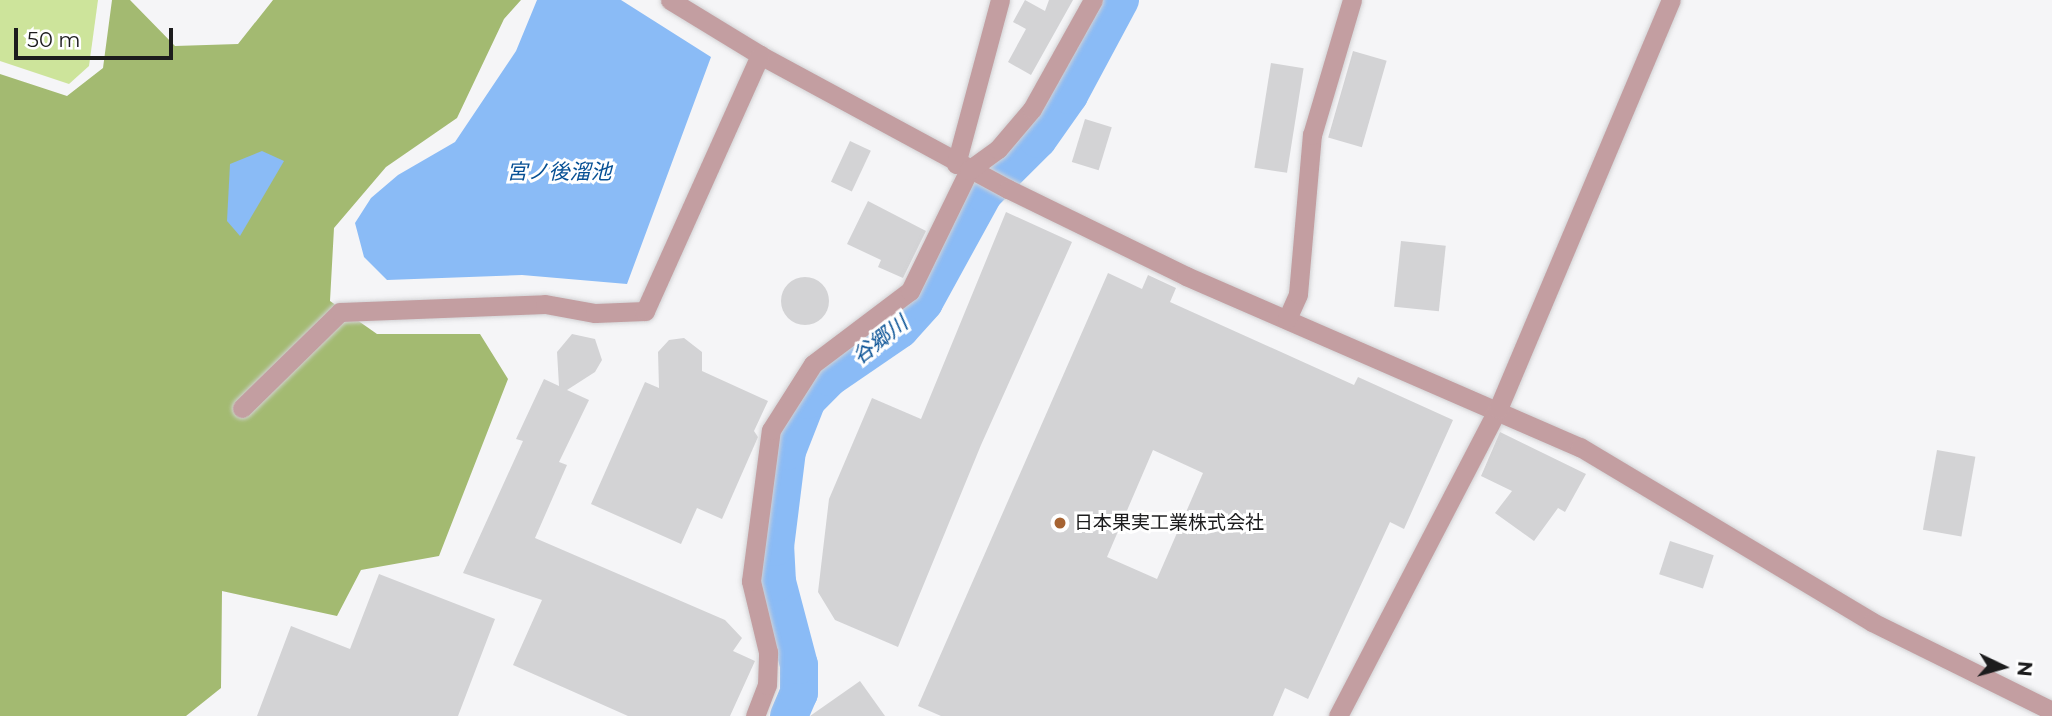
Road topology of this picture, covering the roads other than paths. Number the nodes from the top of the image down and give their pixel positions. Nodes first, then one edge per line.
1 (670, 0) edge
2 (1000, 0) edge
3 (1093, 0) edge
4 (1352, 0) edge
5 (1671, 0) edge
6 (760, 55) junction
7 (968, 170) junction
8 (1287, 319) junction
9 (242, 408) dead end
10 (1498, 409) junction
11 (2052, 711) edge
12 (755, 716) edge
13 (1338, 716) edge

1 - 6 street
2 - 7 street
3 - 7 street
4 - 8 street
5 - 10 street
6 - 7 street
6 - 9 street
7 - 8 street
7 - 12 street
8 - 10 street
10 - 11 street
10 - 13 street

